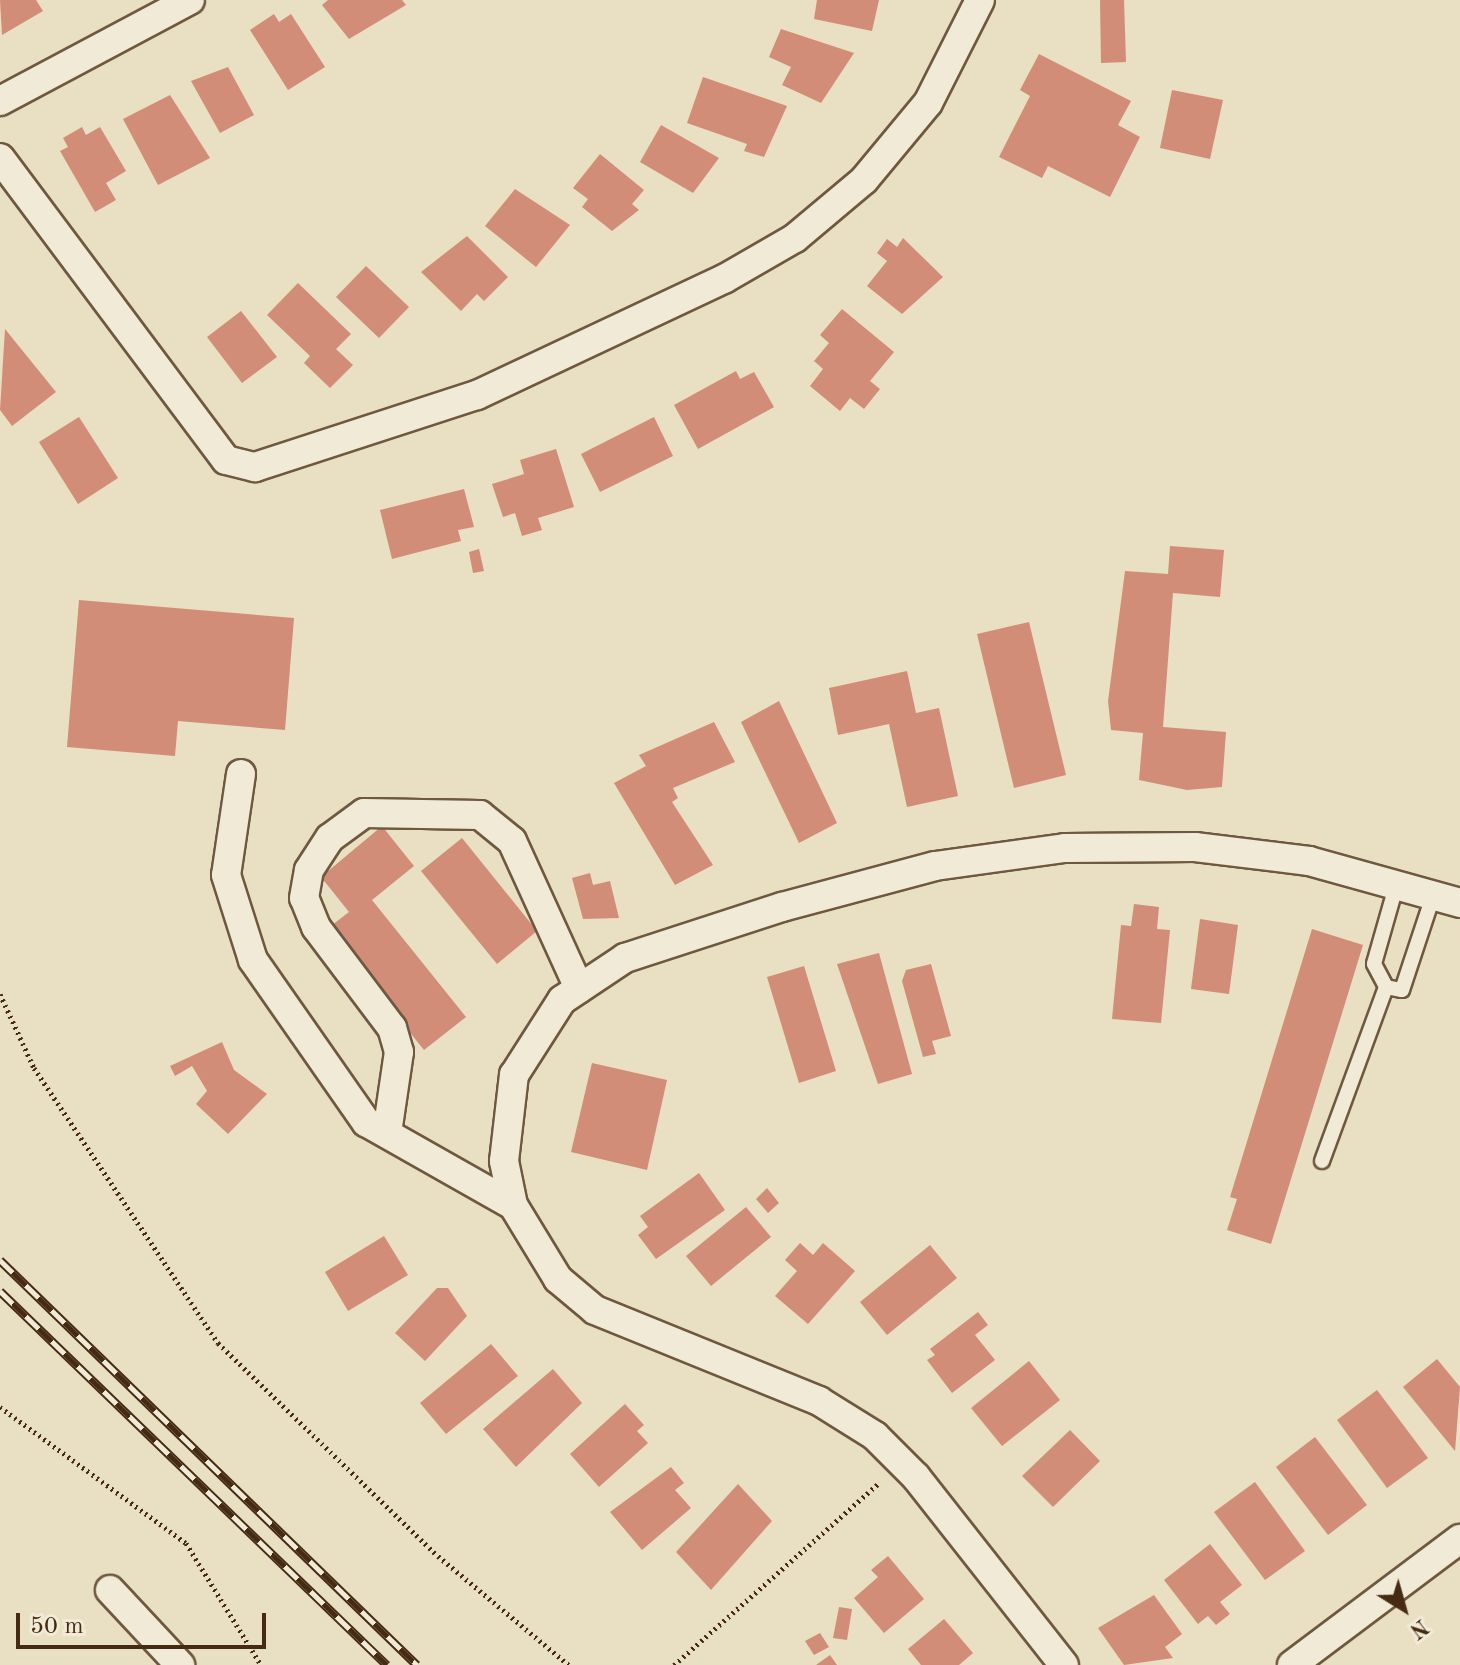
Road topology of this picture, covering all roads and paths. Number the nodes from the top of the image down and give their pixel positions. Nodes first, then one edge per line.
1 (190, 0) edge
2 (980, 0) edge
3 (0, 101) edge
4 (0, 158) edge
5 (241, 774) dead end
6 (1397, 883) junction
7 (1447, 898) edge
8 (1386, 987) junction
9 (579, 988) junction
10 (0, 994) edge
11 (387, 1133) junction
12 (1322, 1161) dead end
13 (513, 1205) junction
14 (0, 1407) edge
15 (902, 1462) junction
16 (1460, 1539) edge
17 (110, 1590) dead end
18 (180, 1665) edge
19 (261, 1665) edge
20 (569, 1665) edge
21 (674, 1665) edge
22 (1064, 1665) edge
23 (1292, 1665) edge

1 - 3 street
2 - 4 street
5 - 11 street
6 - 7 street
6 - 8 lane
6 - 9 street
7 - 8 lane
8 - 12 lane
9 - 11 street
9 - 13 street
10 - 20 path
11 - 13 street
13 - 15 street
14 - 19 path
15 - 21 path
15 - 22 street
16 - 23 street
17 - 18 street

